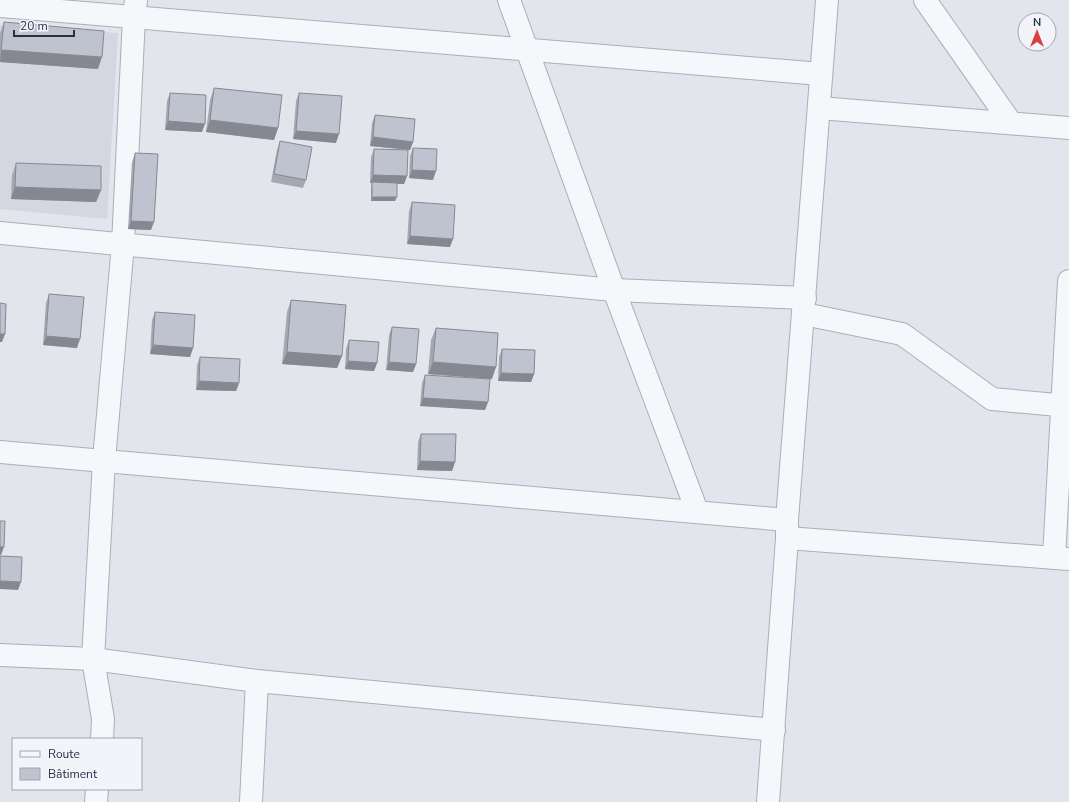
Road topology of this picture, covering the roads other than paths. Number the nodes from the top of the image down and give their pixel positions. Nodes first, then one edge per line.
1 (509, 0) edge
2 (827, 0) edge
3 (925, 0) edge
4 (0, 6) edge
5 (135, 9) edge
6 (527, 50) junction
7 (821, 74) junction
8 (819, 108) junction
9 (1011, 123) junction
10 (1069, 128) edge
11 (0, 233) edge
12 (123, 244) junction
13 (1069, 281) edge
14 (614, 290) junction
15 (804, 306) junction
16 (1066, 406) edge
17 (0, 452) edge
18 (104, 460) junction
19 (697, 511) junction
20 (787, 529) junction
21 (1062, 558) edge
22 (0, 656) edge
23 (93, 659) junction
24 (257, 681) junction
25 (774, 730) junction
26 (102, 738) edge
27 (98, 790) edge
28 (96, 802) edge
29 (251, 802) edge
30 (768, 802) edge

1 - 6 street
2 - 7 street
3 - 9 street
4 - 5 street
5 - 6 street
5 - 12 street
6 - 7 street
6 - 14 street
7 - 8 street
8 - 9 street
8 - 15 street
9 - 10 street
11 - 12 street
12 - 14 street
12 - 18 street
13 - 16 street
14 - 15 street
14 - 19 street
15 - 16 street
15 - 20 street
16 - 21 street
17 - 18 street
18 - 19 street
18 - 23 street
19 - 20 street
20 - 21 street
20 - 25 street
22 - 23 street
23 - 24 street
23 - 26 street
24 - 25 street
24 - 29 street
25 - 30 street
27 - 28 street

